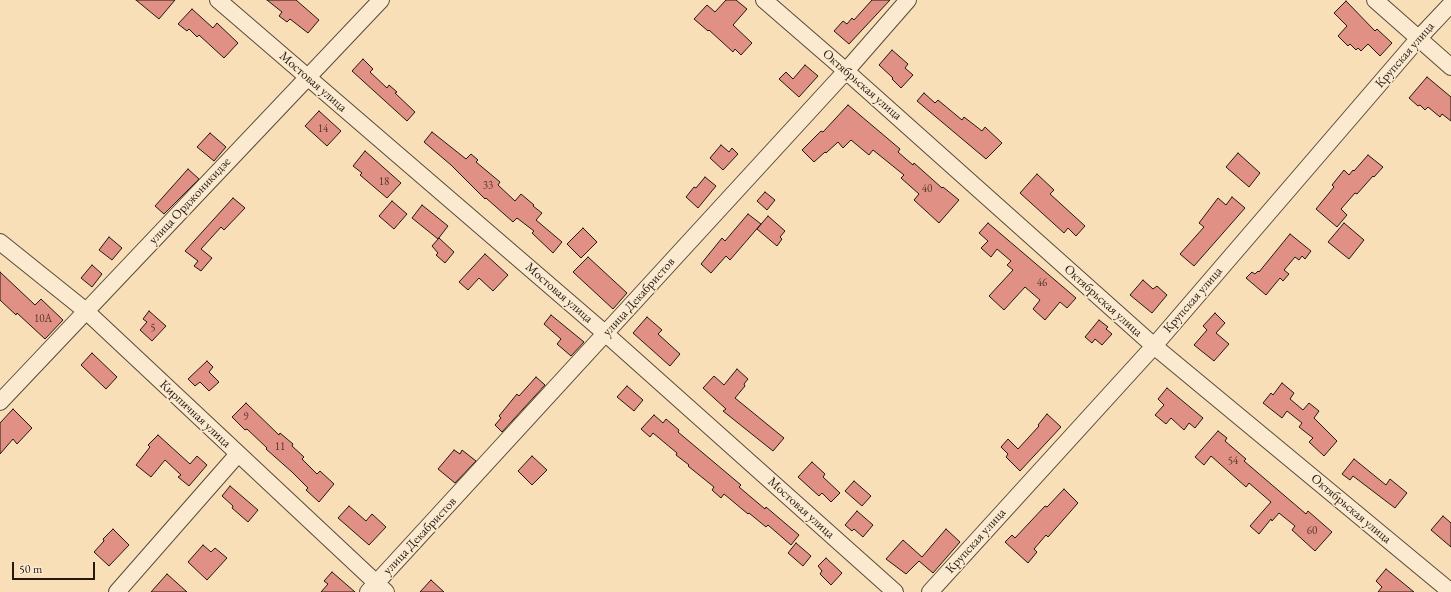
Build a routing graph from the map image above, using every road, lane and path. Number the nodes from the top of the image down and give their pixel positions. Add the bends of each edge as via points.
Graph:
1 (218, 0) edge
2 (380, 0) edge
3 (764, 0) edge
4 (908, 0) edge
5 (1375, 0) edge
6 (1451, 4) edge
7 (1418, 39) junction
8 (1451, 67) edge
9 (846, 70) junction
10 (307, 77) junction
11 (0, 242) edge
12 (86, 311) junction
13 (606, 334) junction
14 (1154, 346) junction
15 (0, 402) edge
16 (238, 454) junction
17 (377, 589) edge
18 (117, 592) edge
19 (895, 592) edge
20 (930, 592) edge
21 (1451, 592) edge

1 - 10 street, Мостовая улица
2 - 10 street, улица Орджоникидзе
3 - 9 street, Октябрьская улица
4 - 9 street, улица Декабристов
5 - 7 street
6 - 7 street, Крупская улица
7 - 8 street
7 - 14 street, Крупская улица
9 - 13 street, улица Декабристов
9 - 14 street, Октябрьская улица
10 - 12 street, улица Орджоникидзе
10 - 13 street, Мостовая улица
11 - 12 street, Кирпичная улица
12 - 15 street, улица Орджоникидзе
12 - 16 street, Кирпичная улица
13 - 17 street, улица Декабристов
13 - 19 street, Мостовая улица
14 - 20 street, Крупская улица
14 - 21 street, Октябрьская улица
16 - 17 street, Кирпичная улица
16 - 18 street

